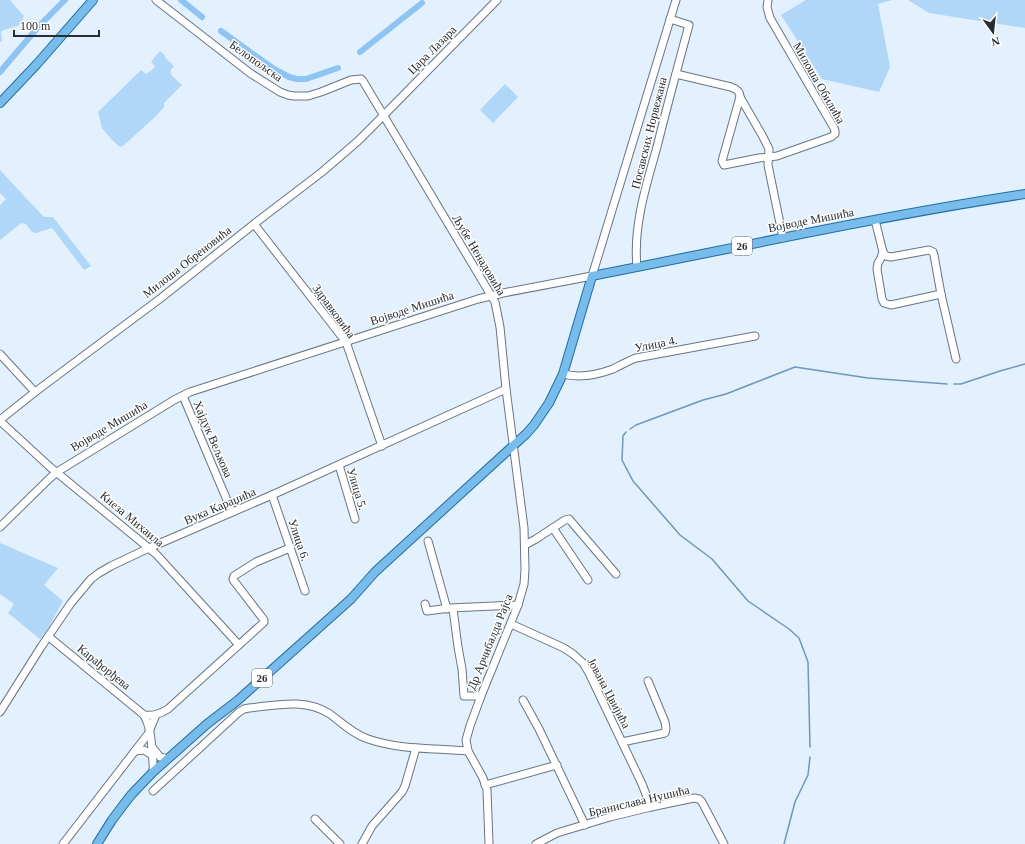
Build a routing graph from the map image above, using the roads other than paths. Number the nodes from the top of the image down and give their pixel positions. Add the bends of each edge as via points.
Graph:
1 (93, 0) edge
2 (156, 0) edge
3 (496, 0) edge
4 (676, 0) edge
5 (768, 0) edge
6 (670, 20) junction
7 (676, 74) junction
8 (740, 97) junction
9 (0, 103) edge
10 (383, 116) junction
11 (769, 157) junction
12 (1025, 194) edge
13 (875, 220) junction
14 (254, 224) junction
15 (783, 238) junction
16 (883, 252) junction
17 (636, 267) junction
18 (592, 276) junction
19 (941, 294) junction
20 (491, 296) junction
21 (755, 336) dead end
22 (346, 342) junction
23 (0, 354) edge
24 (956, 359) dead end
25 (563, 374) junction
26 (506, 389) junction
27 (35, 392) junction
28 (183, 396) junction
29 (0, 421) edge
30 (514, 444) junction
31 (382, 446) junction
32 (338, 465) junction
33 (57, 472) junction
34 (272, 495) junction
35 (232, 512) junction
36 (355, 519) dead end
37 (0, 526) edge
38 (553, 528) junction
39 (428, 541) dead end
40 (525, 545) junction
41 (149, 548) junction
42 (290, 548) junction
43 (616, 574) dead end
44 (588, 580) dead end
45 (305, 591) dead end
46 (425, 604) dead end
47 (518, 605) junction
48 (450, 609) junction
49 (511, 624) junction
50 (49, 637) junction
51 (239, 645) junction
52 (648, 682) dead end
53 (481, 696) junction
54 (523, 700) dead end
55 (0, 712) edge
56 (144, 715) junction
57 (156, 715) junction
58 (150, 730) junction
59 (622, 742) junction
60 (416, 748) junction
61 (468, 750) junction
62 (135, 751) junction
63 (152, 751) junction
64 (168, 759) junction
65 (557, 765) junction
66 (153, 772) junction
67 (485, 785) junction
68 (153, 791) dead end
69 (651, 807) junction
70 (315, 819) dead end
71 (585, 825) junction
72 (63, 844) edge
73 (97, 844) edge
74 (340, 844) edge
75 (362, 844) edge
76 (489, 844) edge
77 (536, 844) edge
78 (724, 844) edge

1 - 9 main road
2 - 10 street, Белопољска via 250,74 280,92 308,96 351,80 361,80
3 - 10 street, Цара Лазара
4 - 6 street
5 - 11 street, Милоша Обилића via 770,18 835,131 831,137
6 - 7 street, Посавских Норвежана via 689,25
6 - 18 street
7 - 8 street via 737,89
7 - 17 street, Посавских Норвежана via 640,216
8 - 11 street via 767,144
8 - 11 street via 722,163 726,165
10 - 14 street, Милоша Обреновића via 322,172
10 - 20 street, Љубе Ненадовића
11 - 15 street via 768,165
12 - 13 main road, Војводе Мишића / 26
13 - 15 main road, Војводе Мишића / 26
13 - 16 street
14 - 22 street, Здравковића
14 - 27 street, Милоша Обреновића via 161,298
15 - 17 main road, Војводе Мишића / 26
16 - 19 street via 891,257 929,250 932,252
16 - 19 street via 877,269 884,303 891,305
17 - 18 main road, Војводе Мишића / 26
18 - 20 street, Војводе Мишића
18 - 25 main road, 26
19 - 24 street
20 - 22 street, Војводе Мишића
20 - 26 street, Љубе Ненадовића via 496,306 500,328
21 - 25 street, Улица 4. via 636,358 598,374
22 - 28 street, Војводе Мишића
22 - 31 street, Здравковића
23 - 27 street
25 - 30 main road, 26 via 542,414
26 - 30 street, Љубе Ненадовића
26 - 31 street, Вука Караџића
27 - 29 street, Милоша Обреновића
28 - 33 street, Војводе Мишића
28 - 35 street, Хајдук Вељкова
29 - 33 street, Кнеза Михаила
30 - 40 street, Др Арчибалда Рајса
30 - 64 main road, 26 via 375,572 355,595 238,701 207,724
31 - 32 street, Вука Караџића
32 - 34 street, Вука Караџића
32 - 36 street, Улица 5.
33 - 37 street, Војводе Мишића
33 - 41 street, Кнеза Михаила
34 - 35 street, Вука Караџића
34 - 42 street, Улица 6.
35 - 41 street, Вука Караџића
38 - 40 street
38 - 43 street via 569,519
38 - 44 street
39 - 48 street
40 - 47 street, Др Арчибалда Рајса via 525,576
41 - 50 street, Вука Караџића via 104,569 91,579 71,603
41 - 51 street, Кнеза Михаила
42 - 45 street, Улица 6.
42 - 51 street via 256,562 234,576 233,579 264,620
46 - 48 street via 427,612
47 - 48 street
47 - 49 street, Др Арчибалда Рајса
48 - 53 street via 462,670 464,696
49 - 53 street, Др Арчибалда Рајса
49 - 59 street, Јована Цвијића via 564,648 583,663
50 - 55 street, Вука Караџића
50 - 56 street, Карађорђева
51 - 57 street via 168,709
52 - 59 street via 665,722 665,733
53 - 61 street, Др Арчибалда Рајса via 467,735
54 - 65 street
56 - 57 street
56 - 58 street, Карађорђева
57 - 58 street, Карађорђева
58 - 62 street
58 - 63 street, Карађорђева
59 - 69 street, Јована Цвијића
60 - 61 street
60 - 68 street via 362,737 330,714 313,706 292,703 250,708 239,712
60 - 75 street via 402,792 372,826
61 - 67 street
62 - 63 street
62 - 72 street
63 - 64 street via 160,758
63 - 66 street, Карађорђева
64 - 66 main road, 26
65 - 67 street
65 - 71 street
66 - 73 main road, 26 via 131,795
67 - 76 street
69 - 71 street, Бранислава Нушића
69 - 78 street, Бранислава Нушића via 699,799
70 - 74 street
71 - 77 street, Бранислава Нушића via 557,833

